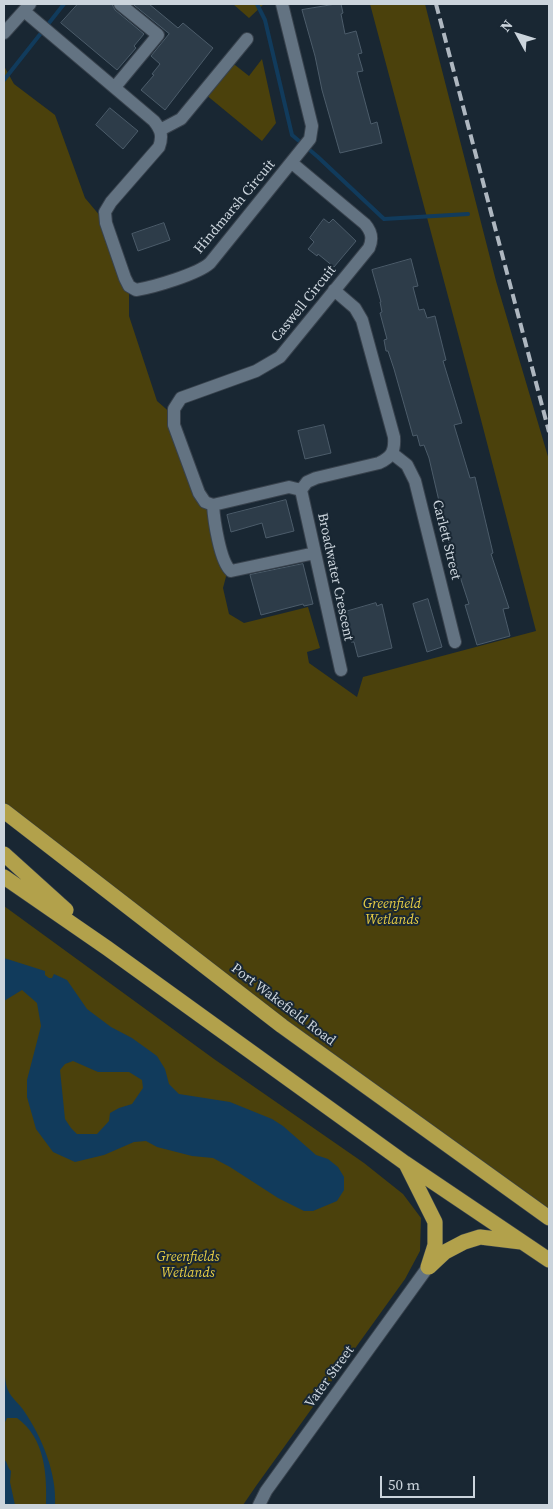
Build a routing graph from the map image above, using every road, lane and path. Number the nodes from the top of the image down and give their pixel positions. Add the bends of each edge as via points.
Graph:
1 (120, 4) edge
2 (282, 4) edge
3 (27, 7) edge
4 (4, 33) edge
5 (247, 39) dead end
6 (115, 86) junction
7 (160, 130) junction
8 (296, 158) junction
9 (334, 290) junction
10 (392, 454) junction
11 (301, 490) junction
12 (213, 505) junction
13 (315, 553) junction
14 (455, 642) dead end
15 (341, 670) dead end
16 (4, 811) edge
17 (4, 854) edge
18 (4, 878) edge
19 (108, 948) junction
20 (406, 1163) junction
21 (549, 1217) edge
22 (523, 1243) junction
23 (549, 1260) edge
24 (428, 1267) junction
25 (259, 1505) edge

1 - 6 street via 158,36
2 - 8 street, Hindmarsh Circuit via 312,126 310,140
3 - 4 street
3 - 6 street via 37,22
5 - 7 street via 181,118
6 - 7 street
7 - 8 street, Hindmarsh Circuit via 159,147 110,202 105,212 106,224 125,278 136,290 202,270
8 - 9 street, Caswell Circuit via 370,230 372,236 368,248
9 - 10 street via 355,308 362,320 394,438
9 - 12 street, Caswell Circuit via 286,350 272,362 256,371 185,395 175,405 174,425 199,494 205,502
10 - 11 street via 380,463 316,478
10 - 14 street, Carlett Street via 407,466 415,480
11 - 12 street via 289,487
11 - 13 street, Broadwater Crescent
12 - 13 street via 223,555 231,572
13 - 15 street, Broadwater Crescent
16 - 21 highway, Port Wakefield Road via 282,1026
17 - 19 highway
18 - 19 highway
19 - 20 highway
20 - 22 highway
20 - 24 highway via 435,1222 435,1245
22 - 23 highway
22 - 24 highway via 480,1237 445,1252
24 - 25 street, Vater Street

